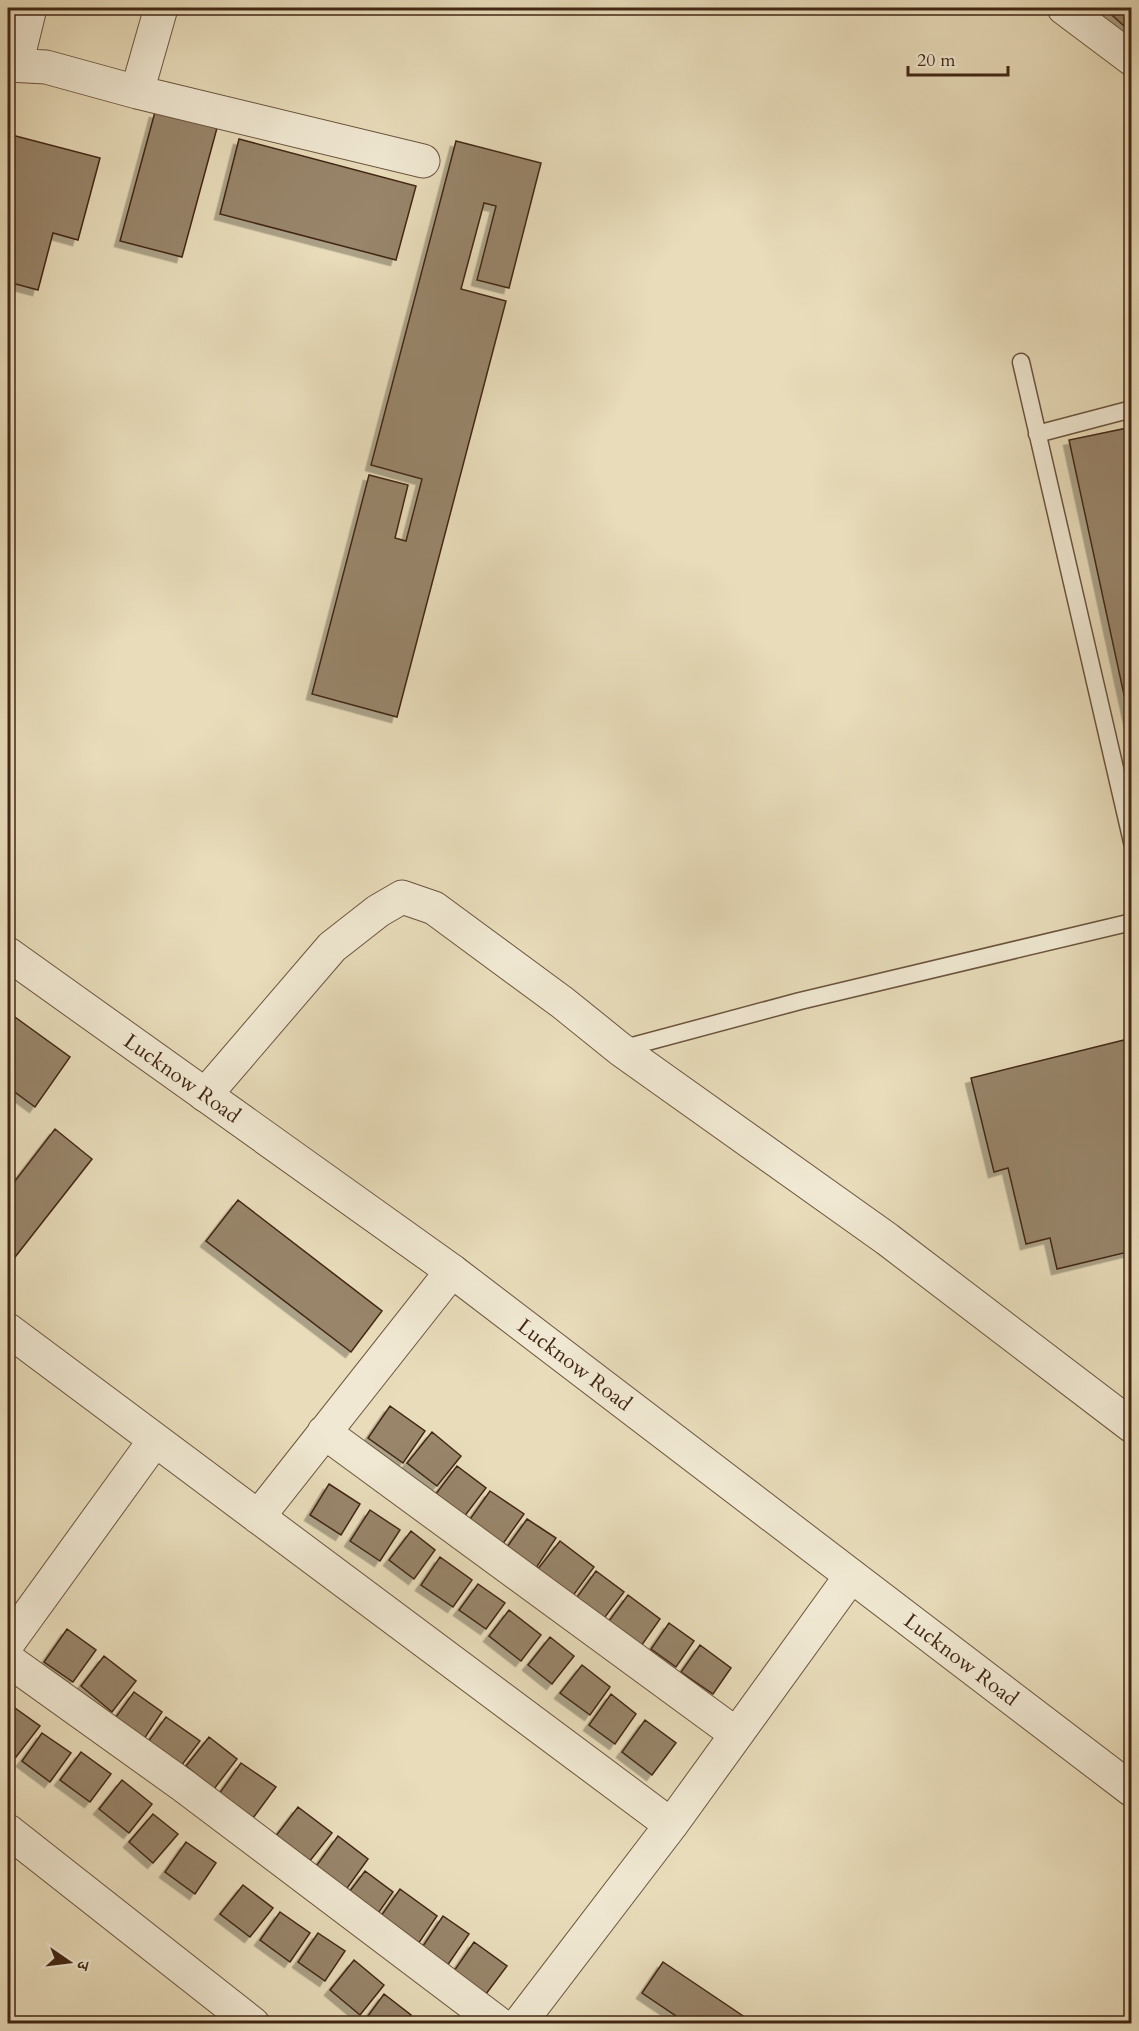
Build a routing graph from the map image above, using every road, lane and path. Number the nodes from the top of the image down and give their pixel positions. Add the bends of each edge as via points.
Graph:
1 (30, 8) edge
2 (161, 8) edge
3 (1064, 8) edge
4 (1131, 59) edge
5 (12, 65) edge
6 (137, 92) junction
7 (423, 161) dead end
8 (1021, 362) dead end
9 (1131, 409) edge
10 (1037, 434) junction
11 (1131, 842) edge
12 (1131, 922) edge
13 (8, 954) edge
14 (620, 1049) junction
15 (204, 1095) junction
16 (452, 1271) junction
17 (8, 1330) edge
18 (1131, 1426) edge
19 (324, 1432) junction
20 (155, 1440) junction
21 (258, 1516) junction
22 (851, 1576) junction
23 (8, 1643) edge
24 (8, 1660) edge
25 (736, 1734) junction
26 (1131, 1790) edge
27 (671, 1825) junction
28 (8, 1831) edge
29 (253, 2024) edge
30 (499, 2024) edge
31 (519, 2024) edge

1 - 5 street
2 - 6 street
3 - 4 street
5 - 6 street via 46,67
6 - 7 street
8 - 10 lane
9 - 10 lane
10 - 11 lane
12 - 14 lane via 800,1001
13 - 15 street, Lucknow Road
14 - 15 street via 435,908 402,897 332,947
14 - 18 street via 887,1239
15 - 16 street, Lucknow Road
16 - 19 street
16 - 22 street, Lucknow Road
17 - 20 street
19 - 21 street
19 - 25 street
20 - 21 street
20 - 23 street
21 - 27 street
22 - 25 street
22 - 26 street, Lucknow Road
24 - 30 street via 184,1786
25 - 27 street
27 - 31 street
28 - 29 street

